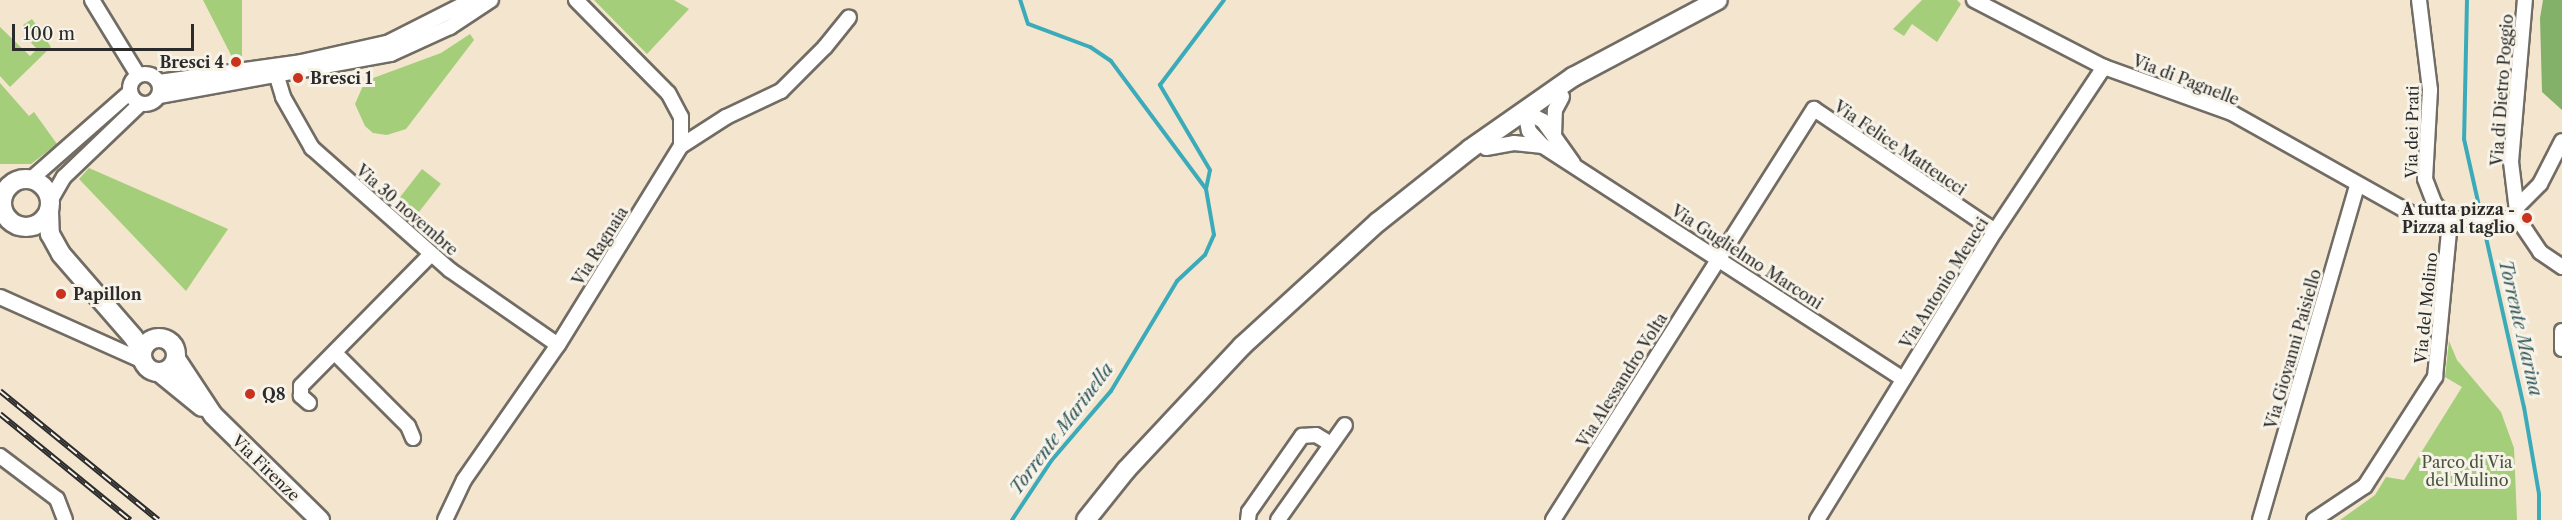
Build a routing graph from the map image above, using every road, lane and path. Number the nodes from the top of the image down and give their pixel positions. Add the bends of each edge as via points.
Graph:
1 (92, 0) edge
2 (471, 0) edge
3 (491, 0) edge
4 (576, 0) edge
5 (1718, 0) edge
6 (1974, 0) edge
7 (2419, 0) edge
8 (2525, 0) edge
9 (849, 17) dead end
10 (1617, 56) junction
11 (2104, 67) junction
12 (275, 71) junction
13 (138, 75) junction
14 (159, 89) junction
15 (130, 92) junction
16 (1562, 97) junction
17 (140, 104) junction
18 (1528, 116) junction
19 (1554, 136) junction
20 (2562, 141) edge
21 (1543, 146) junction
22 (1486, 148) junction
23 (677, 152) junction
24 (1573, 163) junction
25 (0, 174) edge
26 (1440, 175) junction
27 (24, 180) junction
28 (2357, 187) junction
29 (1, 201) edge
30 (49, 206) junction
31 (2515, 214) junction
32 (2455, 221) junction
33 (16, 226) junction
34 (1995, 231) junction
35 (61, 254) junction
36 (431, 254) junction
37 (1718, 258) junction
38 (2562, 267) edge
39 (0, 297) edge
40 (110, 311) junction
41 (2562, 331) edge
42 (157, 337) junction
43 (558, 345) junction
44 (2562, 349) edge
45 (335, 353) junction
46 (142, 357) junction
47 (176, 359) junction
48 (159, 372) junction
49 (1904, 380) junction
50 (309, 403) dead end
51 (213, 415) junction
52 (1345, 424) dead end
53 (413, 438) dead end
54 (1331, 444) junction
55 (1, 459) edge
56 (65, 520) edge
57 (320, 520) edge
58 (445, 520) edge
59 (1086, 520) edge
60 (1248, 520) edge
61 (1278, 520) edge
62 (1553, 520) edge
63 (1817, 520) edge
64 (2260, 520) edge
65 (2314, 520) edge

1 - 13 street
2 - 12 street via 387,43
3 - 12 street via 450,27 391,54
4 - 23 street via 668,93 681,117
5 - 10 main road
6 - 11 street, Via di Pagnelle
7 - 32 street, Via dei Prati via 2430,90 2426,178 2434,203
8 - 31 street, Via di Dietro Poggio via 2511,162
9 - 23 street via 781,91 726,117
10 - 16 main road
10 - 18 main road via 1573,77
11 - 28 street, Via di Pagnelle via 2232,114
11 - 34 street, Via Antonio Meucci
12 - 14 street
12 - 36 street, Via 30 novembre via 312,147
13 - 14 street via 148,73
13 - 15 street via 130,84
14 - 17 street via 149,104
15 - 17 street
15 - 27 street
16 - 18 main road
16 - 19 street via 1555,110
17 - 30 street via 64,177
18 - 19 street, Via Guglielmo Marconi
18 - 21 street, Via Guglielmo Marconi
18 - 22 main road
18 - 26 main road
19 - 24 street, Via Guglielmo Marconi
20 - 31 street via 2540,184
21 - 22 street, Via Guglielmo Marconi via 1514,143
21 - 24 street, Via Guglielmo Marconi
22 - 26 main road
23 - 43 street, Via Ragnaia
24 - 37 street, Via Guglielmo Marconi
25 - 27 main road
26 - 59 main road via 1328,265 1242,346 1126,470
27 - 29 main road via 6,189
27 - 30 main road via 44,187
28 - 32 street, Via di Pagnelle via 2421,219
28 - 64 street, Via Giovanni Paisiello
29 - 33 main road via 5,216
30 - 33 main road via 39,224
30 - 35 main road, Via Firenze via 50,234
31 - 32 street
31 - 38 street via 2540,252
32 - 65 street, Via del Molino via 2436,377 2365,486
33 - 35 main road, Via Firenze via 32,232
34 - 37 street, Via Felice Matteucci via 1814,109
34 - 49 street, Via Antonio Meucci
35 - 40 main road, Via Firenze
36 - 43 street, Via 30 novembre
36 - 45 street
37 - 49 street, Via Guglielmo Marconi
37 - 62 street, Via Alessandro Volta
39 - 46 street
40 - 42 main road, Via Firenze
40 - 46 main road, Via Firenze
41 - 44 street
42 - 46 main road via 147,342
42 - 47 main road, Via Firenze via 172,343
43 - 58 street, Via Ragnaia via 464,480
45 - 50 street via 301,386 301,396
45 - 53 street via 408,426
46 - 48 main road, Via Firenze via 149,369
47 - 48 main road via 168,370
47 - 51 main road, Via Firenze
48 - 51 main road, Via Firenze
49 - 63 street, Via Antonio Meucci
51 - 57 main road, Via Firenze
52 - 54 street
54 - 60 street via 1316,435 1302,436
54 - 61 street
55 - 56 street via 57,499

